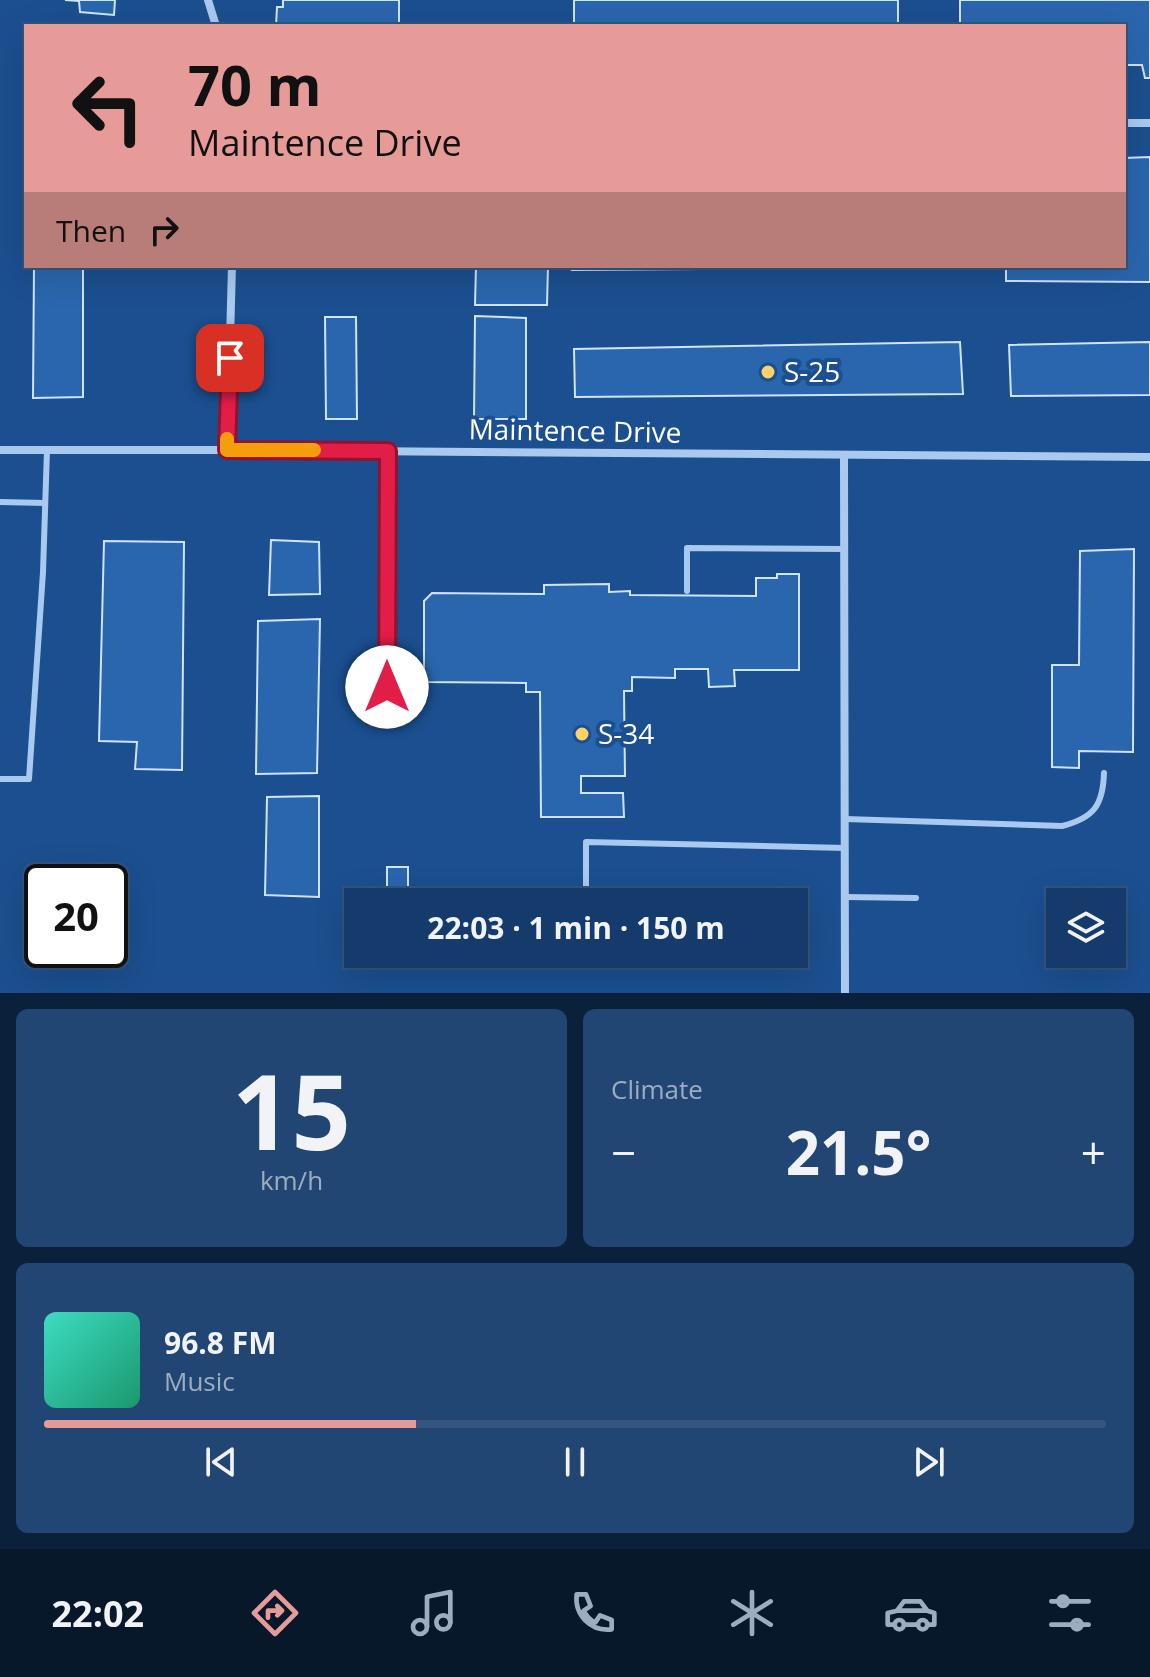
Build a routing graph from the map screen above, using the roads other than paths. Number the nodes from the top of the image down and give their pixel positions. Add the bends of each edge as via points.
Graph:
1 (208, 0) edge
2 (215, 24) edge
3 (1126, 123) edge
4 (1150, 123) edge
5 (232, 268) edge
6 (0, 450) edge
7 (47, 450) junction
8 (227, 450) junction
9 (388, 451) junction
10 (844, 456) junction
11 (1150, 457) edge
12 (0, 502) edge
13 (45, 503) junction
14 (845, 549) junction
15 (687, 591) dead end
16 (387, 687) dead end
17 (1104, 773) dead end
18 (0, 779) edge
19 (845, 819) junction
20 (845, 848) junction
21 (586, 888) edge
22 (845, 897) junction
23 (916, 898) dead end
24 (845, 993) edge

1 - 2 street
3 - 4 street
5 - 8 street
6 - 7 street, Maintence Drive
7 - 8 street, Maintence Drive
7 - 13 lane
8 - 9 street, Maintence Drive
9 - 10 street, Maintence Drive
9 - 16 lane
10 - 11 street, Maintence Drive
10 - 14 street
12 - 13 lane
13 - 18 lane via 29,779
14 - 15 lane via 687,548
14 - 19 street
17 - 19 lane via 1096,809 1079,822 1062,826
19 - 20 street
20 - 21 lane via 586,842
20 - 22 street
22 - 23 lane
22 - 24 street

